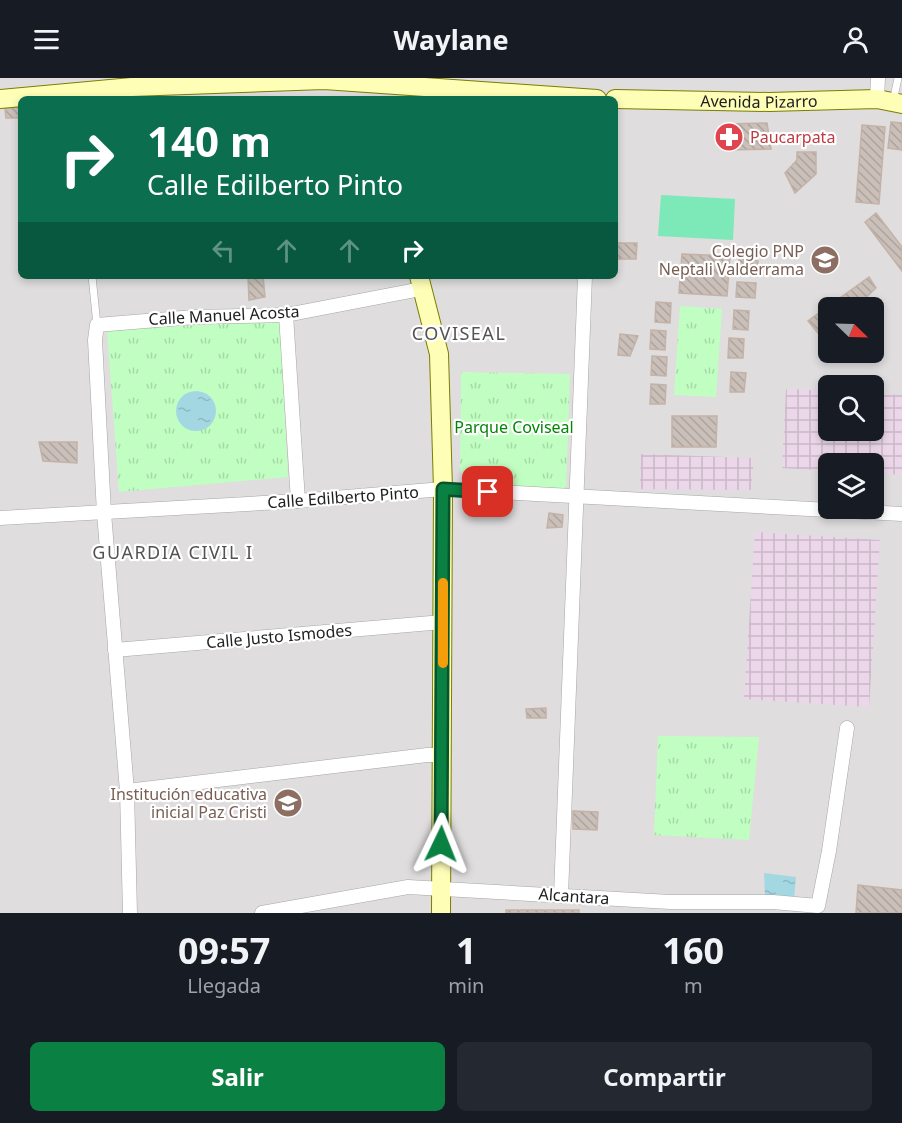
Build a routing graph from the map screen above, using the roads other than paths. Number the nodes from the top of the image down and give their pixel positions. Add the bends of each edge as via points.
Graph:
1 (878, 78) edge
2 (898, 78) edge
3 (331, 80) edge
4 (408, 92) edge
5 (33, 96) edge
6 (516, 96) edge
7 (18, 97) edge
8 (0, 99) edge
9 (618, 99) edge
10 (891, 102) edge
11 (92, 279) edge
12 (585, 279) edge
13 (420, 283) edge
14 (286, 315) junction
15 (97, 325) junction
16 (443, 489) junction
17 (577, 497) junction
18 (298, 501) junction
19 (104, 513) junction
20 (902, 514) edge
21 (0, 518) edge
22 (443, 622) junction
23 (115, 650) junction
24 (847, 728) dead end
25 (444, 755) junction
26 (127, 791) junction
27 (440, 889) junction
28 (561, 895) junction
29 (773, 908) edge
30 (130, 913) edge
31 (262, 913) edge
32 (441, 913) edge

1 - 10 street
2 - 10 lane
3 - 4 main road
3 - 5 main road via 132,87
4 - 6 main road
7 - 8 main road
9 - 10 main road, Avenida Pizarro
11 - 15 lane
12 - 17 street
13 - 14 street, Calle Manuel Acosta
13 - 16 main road via 439,354
14 - 15 street, Calle Manuel Acosta
14 - 18 street
15 - 19 street
16 - 17 street, Calle Edilberto Pinto
16 - 18 street, Calle Edilberto Pinto
16 - 22 main road
17 - 20 street, Calle Edilberto Pinto
17 - 28 street
18 - 19 street, Calle Edilberto Pinto
19 - 21 street, Calle Edilberto Pinto
19 - 23 street
22 - 23 street, Calle Justo Ismodes
22 - 25 main road
23 - 26 street
24 - 29 street, Alcantara via 818,906
25 - 26 street
25 - 27 main road
26 - 30 street
27 - 28 street, Alcantara
27 - 31 street, Alcantara via 408,887
27 - 32 main road
28 - 29 street, Alcantara

